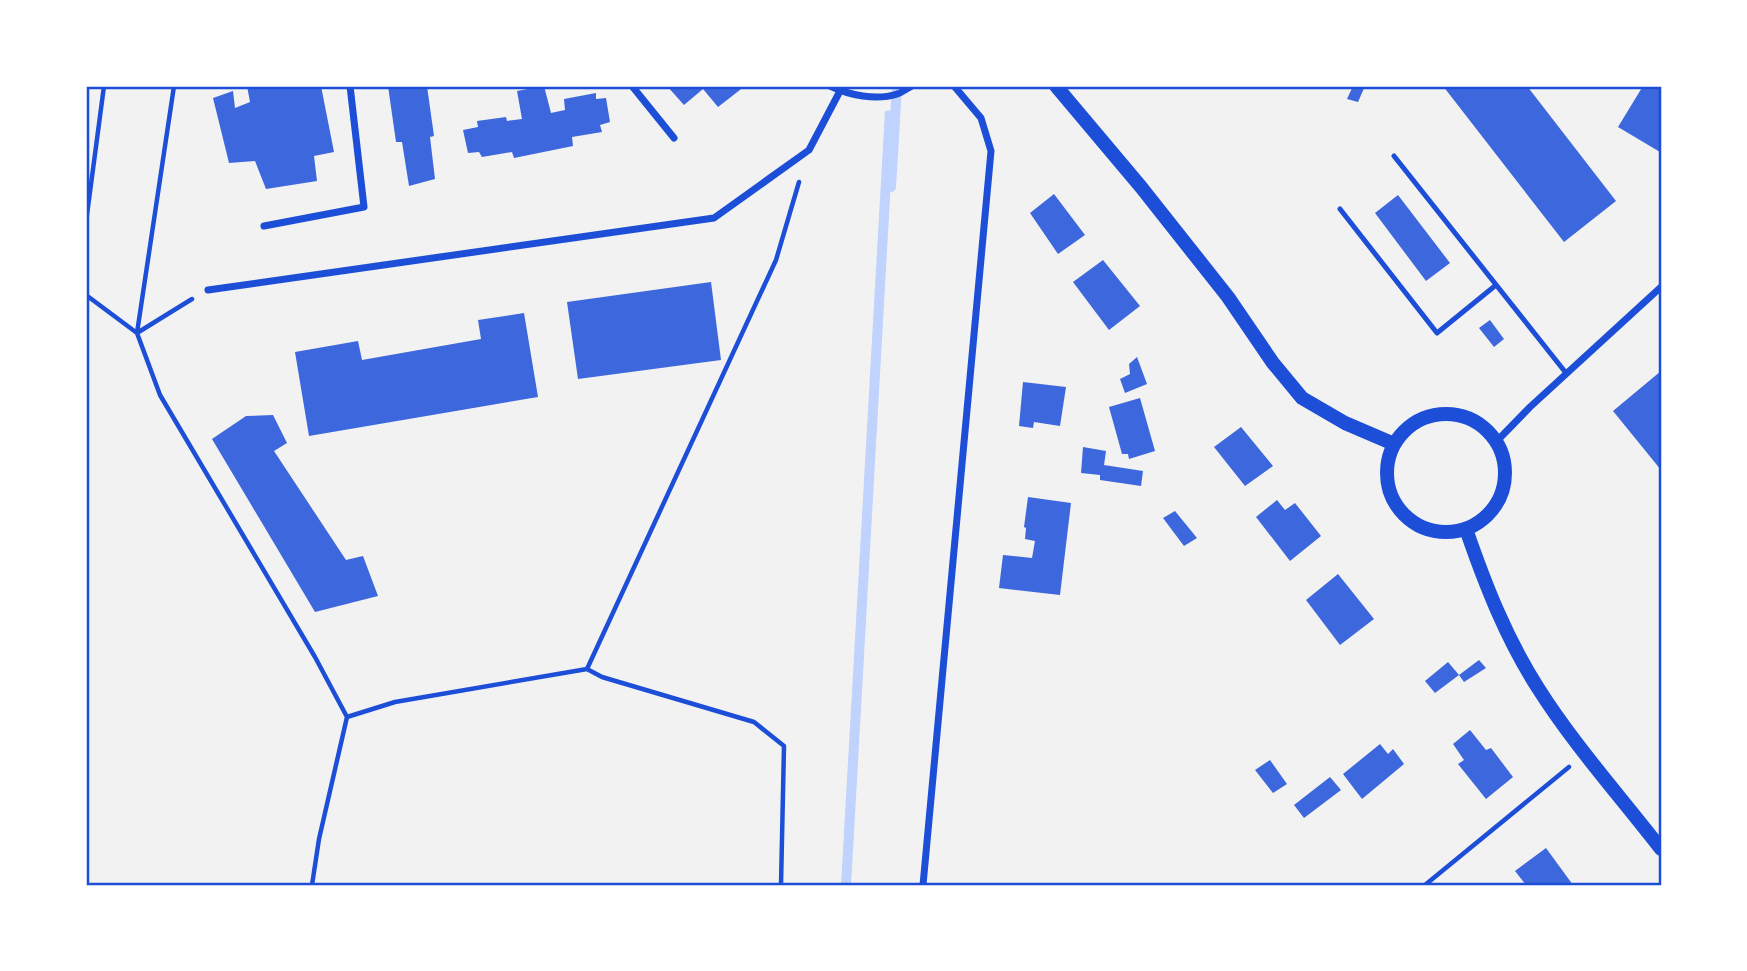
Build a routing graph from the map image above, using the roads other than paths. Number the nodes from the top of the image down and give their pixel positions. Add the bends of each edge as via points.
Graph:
1 (350, 86) edge
2 (632, 86) edge
3 (830, 86) edge
4 (912, 86) edge
5 (954, 86) edge
6 (1056, 86) edge
7 (840, 90) junction
8 (674, 138) dead end
9 (1394, 156) dead end
10 (1340, 209) dead end
11 (264, 226) dead end
12 (1496, 285) junction
13 (1661, 286) edge
14 (208, 290) road end
15 (1566, 373) junction
16 (1496, 442) junction
17 (1394, 444) junction
18 (1466, 528) junction
19 (1661, 849) edge
20 (923, 885) edge

1 - 11 street via 364,207
2 - 8 street
3 - 7 street
4 - 7 street via 897,94 872,97
5 - 20 street via 981,118 991,151
6 - 17 main road via 1228,297 1302,398
7 - 14 street via 809,149 714,218
9 - 12 lane
10 - 12 lane via 1437,333
12 - 15 lane
13 - 15 street
15 - 16 street
16 - 17 main road via 1470,418 1436,414 1419,420
16 - 18 main road via 1503,458 1502,492 1481,520
17 - 18 main road via 1387,479 1401,511 1431,530
18 - 19 main road via 1482,578 1538,689

